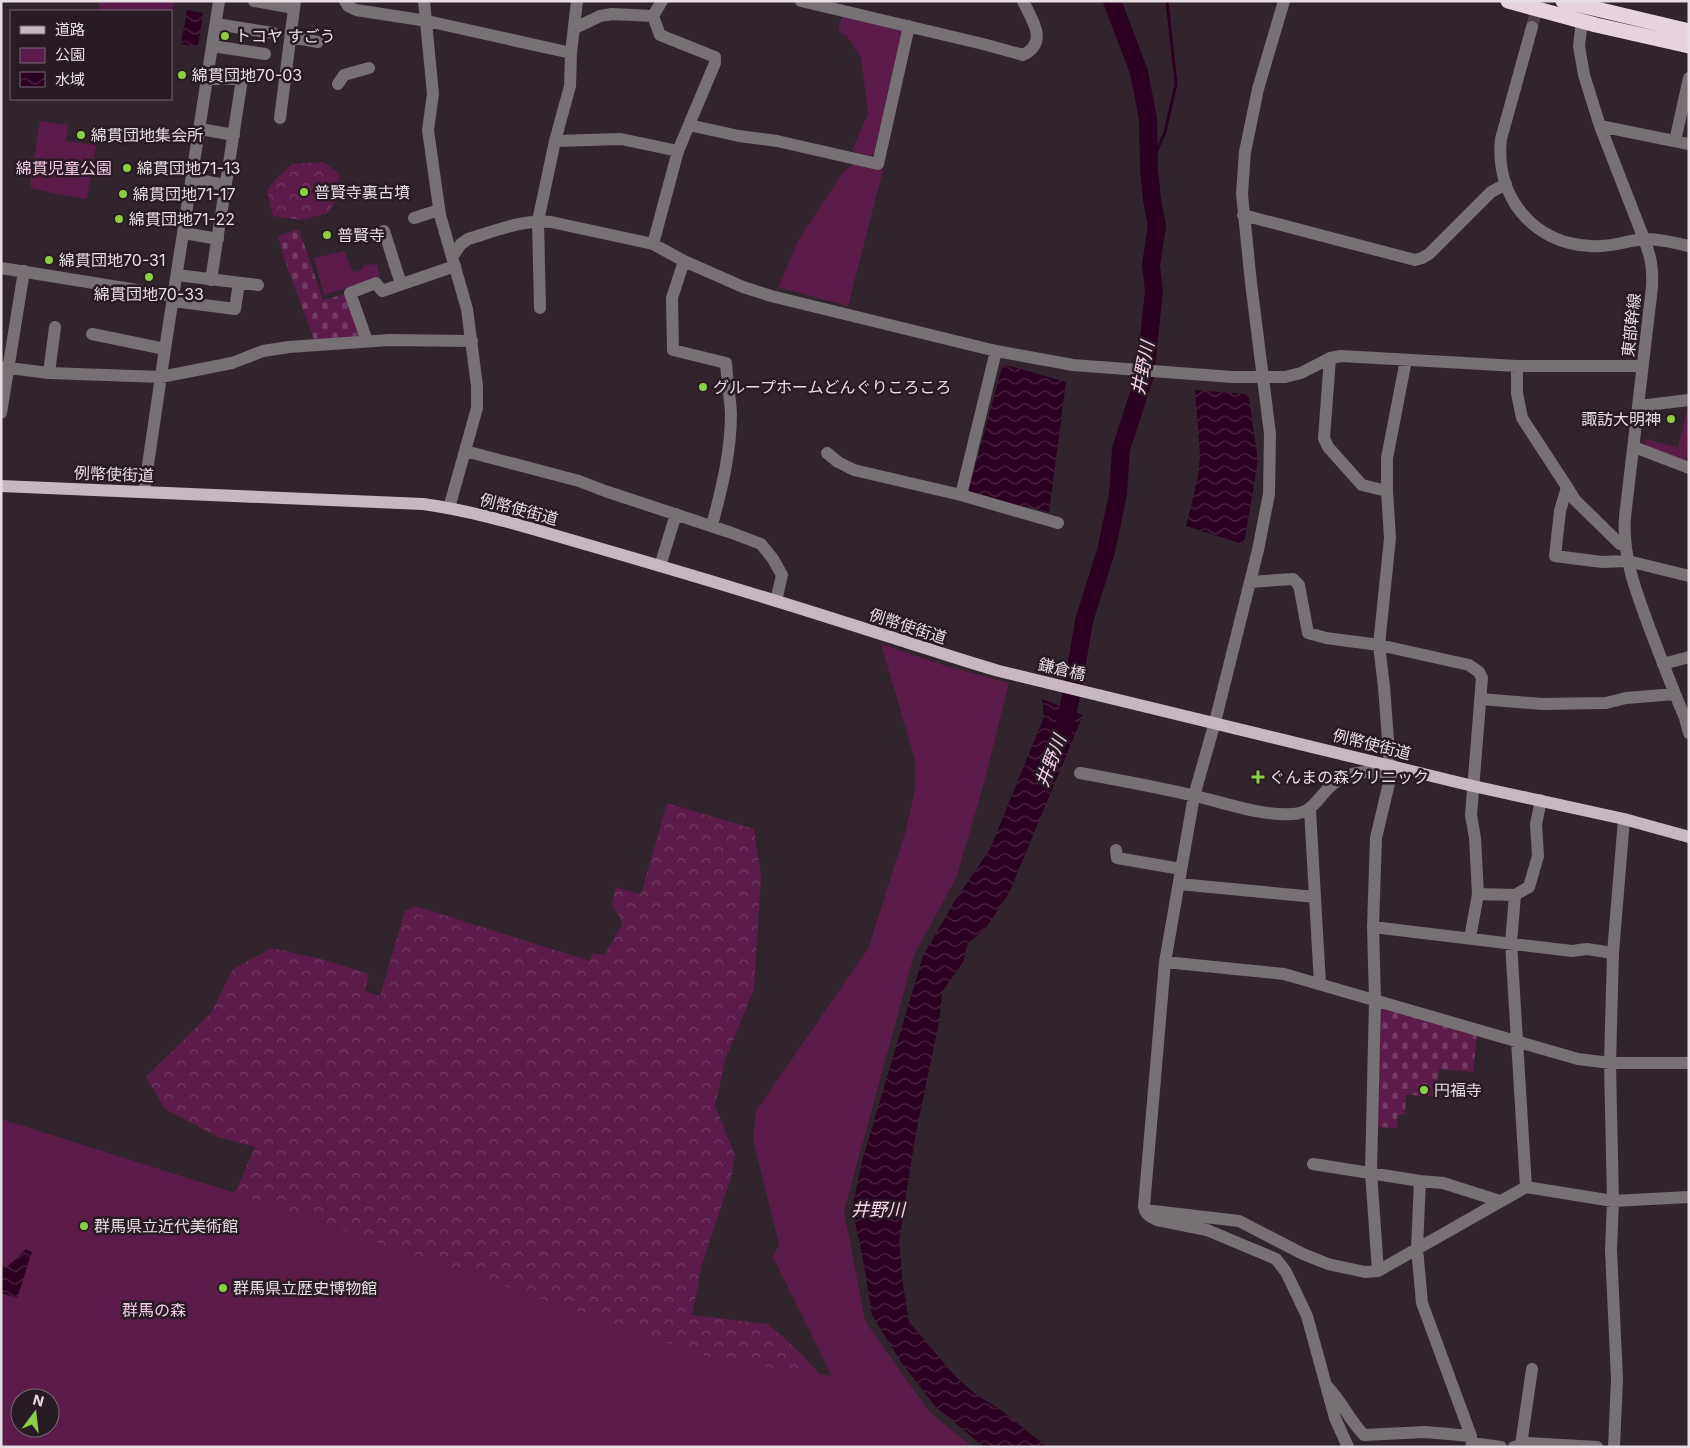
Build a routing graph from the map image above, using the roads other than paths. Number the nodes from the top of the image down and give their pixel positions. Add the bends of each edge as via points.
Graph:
1 (219, 1) edge
2 (254, 1) edge
3 (345, 1) edge
4 (424, 1) edge
5 (577, 1) edge
6 (662, 1) edge
7 (801, 1) edge
8 (1023, 1) edge
9 (1284, 1) edge
10 (1508, 1) edge
11 (1563, 1) edge
12 (295, 5) edge
13 (1583, 8) edge
14 (653, 16) junction
15 (427, 21) junction
16 (216, 24) junction
17 (909, 26) junction
18 (1532, 27) tunnel mouth
19 (575, 28) junction
20 (1689, 31) edge
21 (273, 33) dead end
22 (291, 37) junction
23 (318, 42) dead end
24 (212, 46) junction
25 (1689, 46) edge
26 (571, 53) junction
27 (265, 54) dead end
28 (369, 68) dead end
29 (1689, 78) edge
30 (208, 79) junction
31 (338, 84) dead end
32 (280, 118) dead end
33 (689, 125) junction
34 (1600, 126) junction
35 (200, 129) junction
36 (234, 135) junction
37 (555, 141) junction
38 (1675, 141) junction
39 (1689, 144) edge
40 (678, 151) junction
41 (192, 179) junction
42 (1506, 184) junction
43 (226, 185) junction
44 (440, 210) junction
45 (1243, 215) junction
46 (414, 218) dead end
47 (538, 221) junction
48 (384, 231) dead end
49 (184, 233) junction
50 (218, 238) junction
51 (1644, 239) junction
52 (652, 244) junction
53 (1689, 246) edge
54 (454, 261) junction
55 (684, 261) junction
56 (1, 268) edge
57 (24, 271) junction
58 (177, 276) junction
59 (211, 280) junction
60 (239, 283) junction
61 (401, 284) junction
62 (258, 285) dead end
63 (174, 298) junction
64 (540, 308) dead end
65 (55, 327) dead end
66 (92, 334) dead end
67 (367, 341) junction
68 (472, 341) junction
69 (164, 349) junction
70 (996, 351) junction
71 (1330, 358) junction
72 (1406, 360) junction
73 (1517, 366) junction
74 (1643, 366) junction
75 (5, 367) edge
76 (49, 373) junction
77 (1263, 376) junction
78 (161, 377) junction
79 (1689, 400) edge
80 (1639, 406) junction
81 (1, 413) edge
82 (1634, 447) junction
83 (465, 451) junction
84 (827, 453) dead end
85 (1689, 468) edge
86 (1, 486) edge
87 (1567, 488) junction
88 (144, 492) junction
89 (1387, 492) junction
90 (961, 495) junction
91 (449, 508) junction
92 (676, 514) junction
93 (1058, 523) dead end
94 (712, 525) junction
95 (1625, 543) junction
96 (1628, 561) junction
97 (660, 566) junction
98 (1689, 576) edge
99 (1250, 582) junction
100 (776, 601) junction
101 (1379, 645) junction
102 (1689, 657) edge
103 (1663, 664) junction
104 (1010, 673) joint
105 (1675, 694) junction
106 (1106, 696) joint
107 (1481, 699) junction
108 (1215, 722) junction
109 (1689, 733) edge
110 (1391, 768) junction
111 (1080, 773) dead end
112 (1473, 786) junction
113 (1194, 796) junction
114 (1541, 800) junction
115 (1310, 810) junction
116 (1624, 819) junction
117 (1689, 837) edge
118 (1116, 850) dead end
119 (1181, 869) junction
120 (1179, 884) junction
121 (1478, 894) junction
122 (1515, 895) junction
123 (1315, 897) junction
124 (1374, 927) junction
125 (1470, 938) junction
126 (1511, 943) junction
127 (1613, 953) junction
128 (1165, 962) junction
129 (1320, 984) junction
130 (1375, 1000) junction
131 (1518, 1043) junction
132 (1610, 1063) junction
133 (1689, 1063) edge
134 (1313, 1164) dead end
135 (1371, 1172) junction
136 (1420, 1181) junction
137 (1526, 1187) junction
138 (1689, 1197) edge
139 (1500, 1201) junction
140 (1614, 1201) junction
141 (1145, 1210) junction
142 (1417, 1248) junction
143 (1378, 1270) junction
144 (1532, 1368) dead end
145 (1325, 1384) junction
146 (1472, 1442) edge
147 (1517, 1446) edge
148 (1348, 1447) edge
149 (1501, 1447) edge
150 (1597, 1447) edge
151 (1614, 1447) edge

1 - 16 street
2 - 12 street
3 - 15 street via 356,10
4 - 15 street
5 - 19 street
6 - 14 street
7 - 17 street
8 - 17 street via 1036,27 1037,39 1036,45 1023,55
9 - 45 street via 1258,89 1245,152
10 - 13 highway
11 - 13 highway
12 - 22 street
13 - 20 highway
13 - 25 highway
13 - 34 street, 東部幹線 via 1579,46 1584,75
14 - 19 street via 612,14
14 - 33 street via 660,35 715,57
15 - 26 street
15 - 44 street via 433,94 428,130
16 - 21 street
16 - 24 street
17 - 33 street via 878,164
18 - 42 street via 1501,139 1500,162
19 - 26 street
22 - 23 street
22 - 32 street
24 - 27 street
24 - 30 street
26 - 37 street via 570,86
28 - 31 street via 344,75
29 - 38 street
30 - 35 street
30 - 36 street via 242,79
33 - 40 street
34 - 38 street
34 - 51 street, 東部幹線
35 - 36 street
35 - 41 street
36 - 43 street
37 - 40 street via 621,139
37 - 47 street
38 - 39 street
40 - 52 street
41 - 43 street
41 - 49 street
42 - 45 street via 1490,192 1429,254 1415,260
42 - 51 street via 1521,213 1545,234 1560,241 1593,247
43 - 50 street
44 - 46 street
44 - 54 street
45 - 77 street
47 - 52 street
47 - 54 street via 468,239 461,244
47 - 64 street
48 - 61 street
49 - 50 street
49 - 58 street
50 - 59 street
51 - 53 street
51 - 74 street, 東部幹線 via 1652,272
52 - 55 street
54 - 61 street
54 - 68 street
55 - 70 street via 771,296
55 - 94 street via 672,298 673,350 726,363 730,413 728,451
56 - 57 street
57 - 63 street
57 - 75 street
58 - 59 street
58 - 63 street
59 - 60 street
60 - 62 street
60 - 63 street via 235,309
61 - 67 street via 382,291 376,284 350,293
63 - 69 street
65 - 76 street
66 - 69 street
67 - 68 street
67 - 78 street via 280,348 232,363
68 - 83 street via 477,408
69 - 78 street
70 - 77 street via 1062,364 1232,377
70 - 90 street
71 - 72 street
71 - 77 street via 1301,373 1285,377
71 - 89 street via 1324,438 1328,447 1362,485
72 - 73 street
72 - 89 street via 1387,458
73 - 74 street
73 - 87 street via 1522,418
74 - 80 street, 東部幹線
75 - 76 street
75 - 81 street
76 - 78 street
77 - 99 street via 1270,434 1269,494
78 - 88 street
79 - 80 street
80 - 82 street, 東部幹線
82 - 85 street
82 - 95 street, 東部幹線
83 - 91 street
83 - 92 street via 579,481
84 - 90 street via 854,470
86 - 88 main road, 例幣使街道
87 - 95 street via 1620,544
87 - 96 street via 1560,511 1555,556 1602,562
88 - 91 main road, 例幣使街道 via 423,504
89 - 101 street via 1390,538
90 - 93 street
91 - 97 main road, 例幣使街道
92 - 94 street
92 - 97 street
94 - 100 street via 761,544 782,575
95 - 96 street, 東部幹線
96 - 98 street
96 - 103 street, 東部幹線
97 - 100 main road, 例幣使街道
99 - 101 street via 1293,579 1299,586 1308,633
99 - 108 street
100 - 104 main road, 例幣使街道
101 - 107 street via 1469,665 1482,678
101 - 110 street
102 - 103 street
103 - 105 street, 東部幹線
104 - 106 main road, 鎌倉橋
105 - 107 street via 1606,703 1542,704
105 - 109 street, 東部幹線
106 - 108 main road, 例幣使街道
107 - 112 street
108 - 110 main road, 例幣使街道
108 - 113 street
110 - 112 main road, 例幣使街道
110 - 115 street via 1352,773 1335,782
110 - 124 street via 1376,838
111 - 113 street
112 - 114 main road, 例幣使街道
112 - 121 street via 1471,815
113 - 115 street via 1268,813 1293,814
113 - 119 street
114 - 116 main road, 例幣使街道
114 - 122 street via 1536,824 1538,856 1529,888
115 - 123 street
116 - 117 main road, 例幣使街道
116 - 127 street
118 - 119 street via 1117,858
119 - 120 street
120 - 123 street
120 - 128 street
121 - 122 street
121 - 125 street
122 - 126 street
123 - 129 street
124 - 125 street
124 - 130 street
125 - 126 street
126 - 127 street
126 - 131 street
127 - 132 street
128 - 129 street via 1284,974
128 - 141 street
129 - 130 street
130 - 131 street
130 - 135 street
131 - 132 street via 1578,1059
131 - 137 street
132 - 133 street
132 - 140 street
134 - 135 street
135 - 136 street
135 - 143 street
136 - 139 street via 1442,1183
136 - 142 street
137 - 139 street
137 - 140 street
138 - 140 street
139 - 142 street
140 - 151 street via 1611,1250 1617,1379
141 - 143 street via 1238,1221 1328,1264 1365,1272
141 - 145 street via 1157,1220 1206,1230 1276,1259 1286,1272 1307,1316
142 - 143 street
142 - 146 street via 1422,1303
144 - 147 street
145 - 146 street via 1364,1435 1424,1432
145 - 148 street
146 - 149 street
147 - 150 street via 1528,1443

